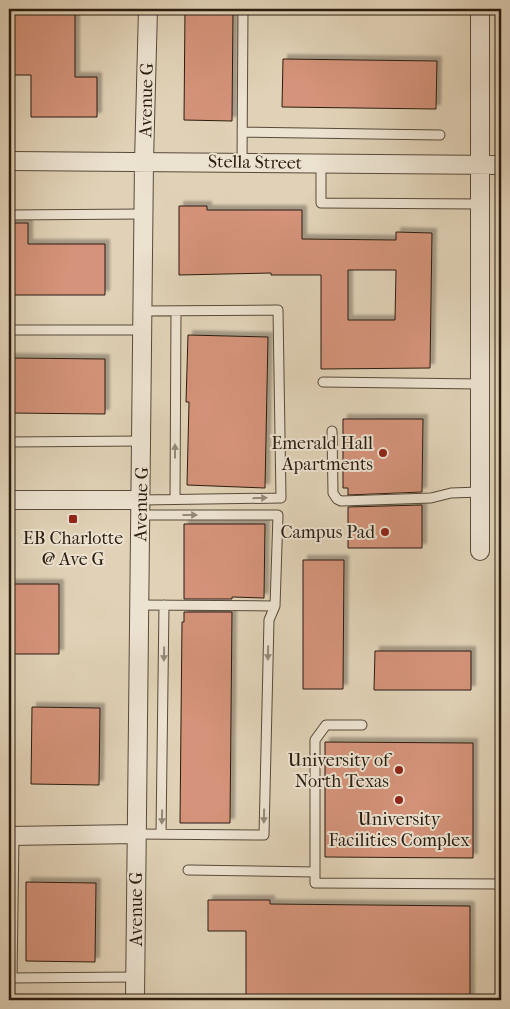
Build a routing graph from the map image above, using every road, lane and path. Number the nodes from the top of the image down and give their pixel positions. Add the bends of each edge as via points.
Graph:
1 (148, 9) edge
2 (243, 9) edge
3 (480, 9) edge
4 (242, 132) junction
5 (440, 135) dead end
6 (9, 161) edge
7 (144, 161) junction
8 (242, 162) junction
9 (320, 163) junction
10 (480, 165) junction
11 (501, 165) edge
12 (481, 204) junction
13 (144, 214) junction
14 (9, 215) edge
15 (143, 311) junction
16 (176, 311) junction
17 (9, 330) edge
18 (143, 330) junction
19 (324, 382) dead end
20 (480, 384) junction
21 (332, 431) dead end
22 (142, 441) junction
23 (9, 442) edge
24 (480, 492) junction
25 (175, 499) junction
26 (9, 500) edge
27 (141, 507) junction
28 (480, 551) dead end
29 (139, 606) junction
30 (164, 606) junction
31 (275, 606) junction
32 (362, 726) dead end
33 (136, 834) junction
34 (161, 834) junction
35 (11, 836) edge
36 (188, 870) dead end
37 (315, 872) junction
38 (500, 884) edge
39 (135, 976) junction
40 (11, 978) edge
41 (135, 1000) edge

1 - 7 street, Avenue G
2 - 4 lane
3 - 10 street
4 - 5 lane
4 - 8 lane
6 - 7 street, Stella Street
7 - 8 street, Stella Street
7 - 13 street, Avenue G
8 - 9 street, Stella Street
9 - 10 street, Stella Street
9 - 12 lane via 321,203
10 - 11 street, Stella Street
10 - 12 street
12 - 20 street
13 - 14 lane
13 - 15 street, Avenue G
15 - 16 lane
15 - 18 street, Avenue G
25 -> 16 lane
25 -> 16 lane via 280,498 278,310
17 - 18 lane
18 - 22 street, Avenue G
19 - 20 lane
20 - 24 street
21 - 24 lane via 333,493 341,501 431,498 451,493
22 - 23 lane
22 - 27 street, Avenue G
24 - 28 street
25 - 27 lane
26 - 27 street
27 - 29 street, Avenue G
27 -> 31 lane via 278,516
29 - 30 lane
29 - 33 street, Avenue G
30 - 31 lane
30 -> 34 lane
31 -> 34 lane via 269,620 264,836
32 - 37 lane via 326,726 315,740
33 - 34 lane
33 - 35 street
33 - 39 street, Avenue G
35 - 40 lane
36 - 37 lane
37 - 38 lane via 315,883
39 - 40 lane
39 - 41 street, Avenue G

